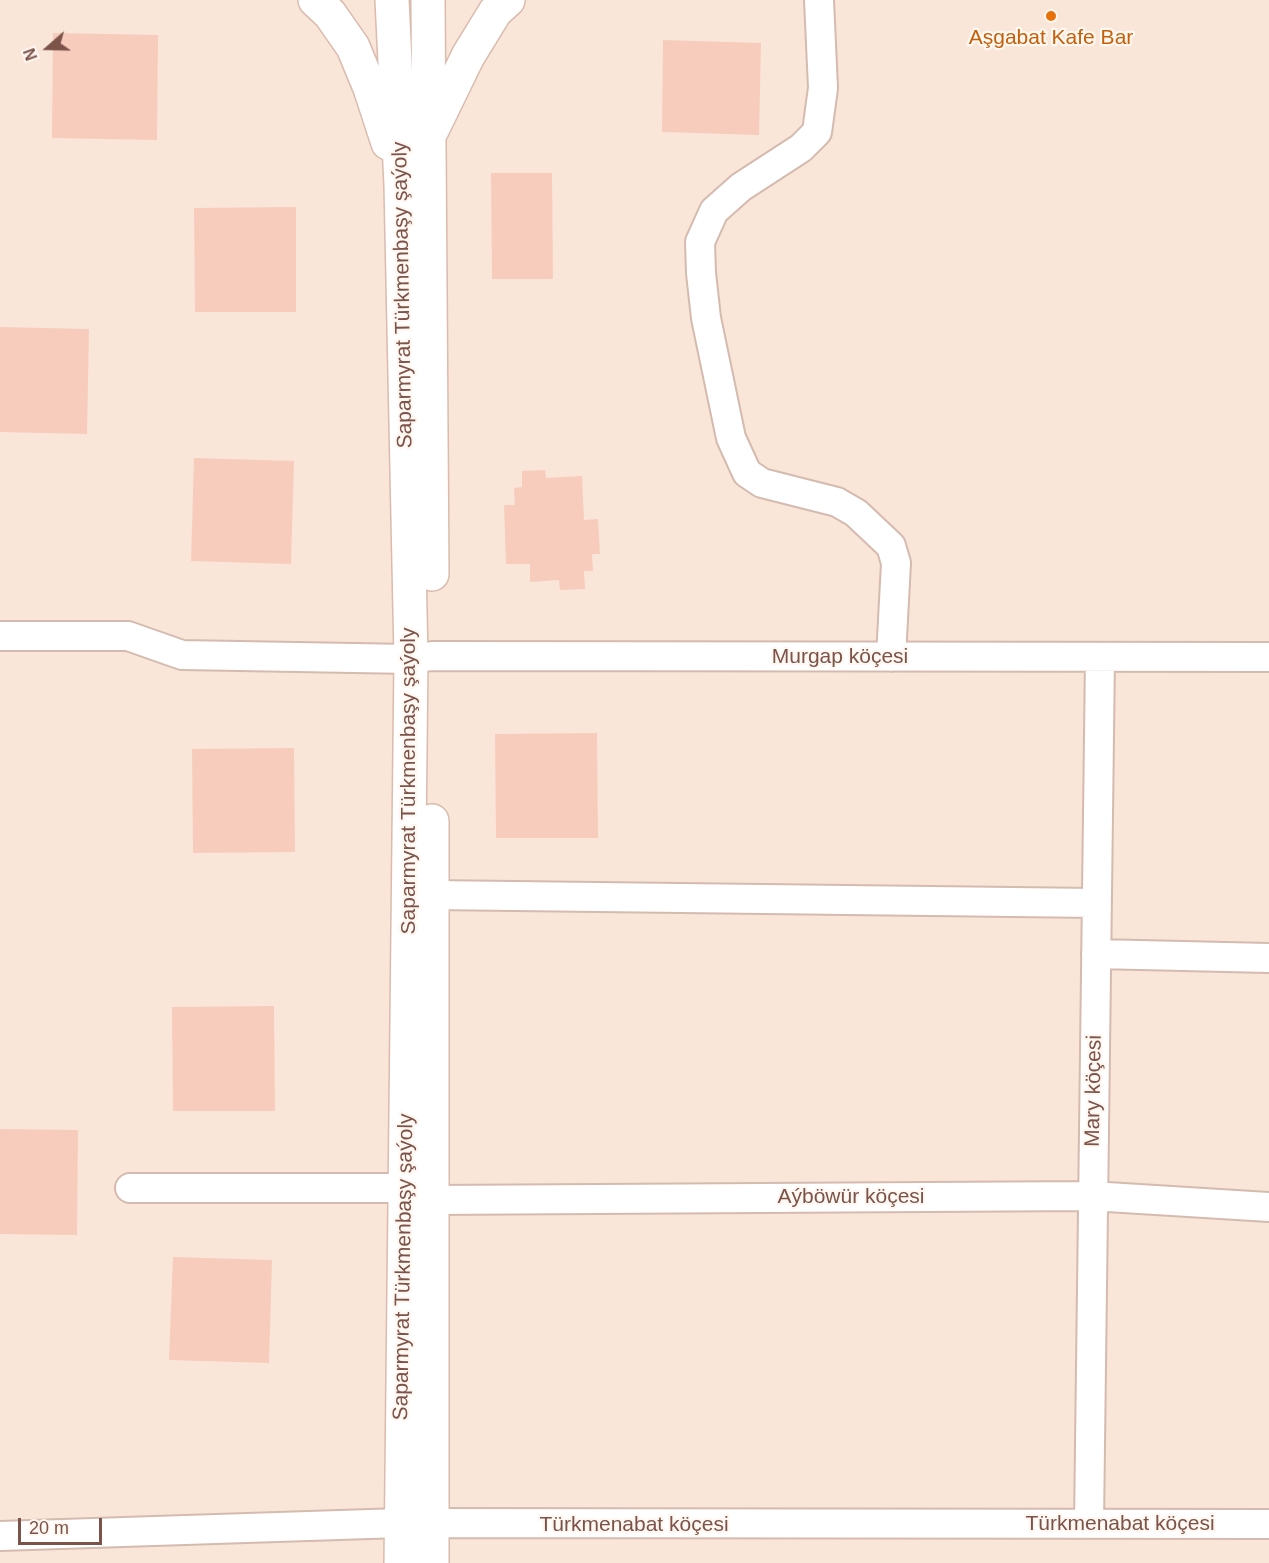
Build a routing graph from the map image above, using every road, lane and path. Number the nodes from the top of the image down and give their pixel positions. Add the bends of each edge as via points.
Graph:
1 (315, 0) edge
2 (392, 0) edge
3 (428, 0) edge
4 (508, 0) edge
5 (819, 0) edge
6 (429, 137) junction
7 (401, 185) junction
8 (0, 636) edge
9 (891, 657) junction
10 (1100, 657) junction
11 (1269, 657) edge
12 (422, 658) junction
13 (431, 895) junction
14 (1096, 903) junction
15 (1096, 954) junction
16 (1269, 958) edge
17 (130, 1188) dead end
18 (418, 1194) junction
19 (1091, 1196) junction
20 (1269, 1207) edge
21 (417, 1524) junction
22 (1089, 1524) junction
23 (1269, 1524) edge
24 (0, 1536) edge
25 (401, 1563) edge
26 (432, 1563) edge

1 - 7 main road via 353,47
2 - 7 main road, Saparmyrat Türkmenbaşy şaýoly
3 - 6 main road, Saparmyrat Türkmenbaşy şaýoly
4 - 6 main road via 495,12 468,56
5 - 9 street via 823,88 818,132 714,211 700,242 701,273 706,318 731,438 747,473 762,483 837,502 856,513 891,546 896,563
6 - 12 main road, Saparmyrat Türkmenbaşy şaýoly
7 - 12 main road, Saparmyrat Türkmenbaşy şaýoly
8 - 12 street, Murgap köçesi via 128,636 182,655
9 - 10 street, Murgap köçesi
9 - 12 street, Murgap köçesi
10 - 11 street, Murgap köçesi
10 - 14 street, Mary köçesi
12 - 13 main road, Saparmyrat Türkmenbaşy şaýoly
12 - 18 main road, Saparmyrat Türkmenbaşy şaýoly
13 - 14 street
13 - 18 main road, Saparmyrat Türkmenbaşy şaýoly
14 - 15 street, Mary köçesi
15 - 16 street
15 - 19 street, Mary köçesi
17 - 18 street, Aýböwür köçesi
18 - 19 street, Aýböwür köçesi
18 - 21 main road, Saparmyrat Türkmenbaşy şaýoly
19 - 20 street, Aýböwür köçesi
19 - 22 street, Mary köçesi
21 - 22 street, Türkmenabat köçesi
21 - 24 street, Türkmenabat köçesi
21 - 25 main road, Saparmyrat Türkmenbaşy şaýoly
21 - 26 main road, Saparmyrat Türkmenbaşy şaýoly
22 - 23 street, Türkmenabat köçesi

